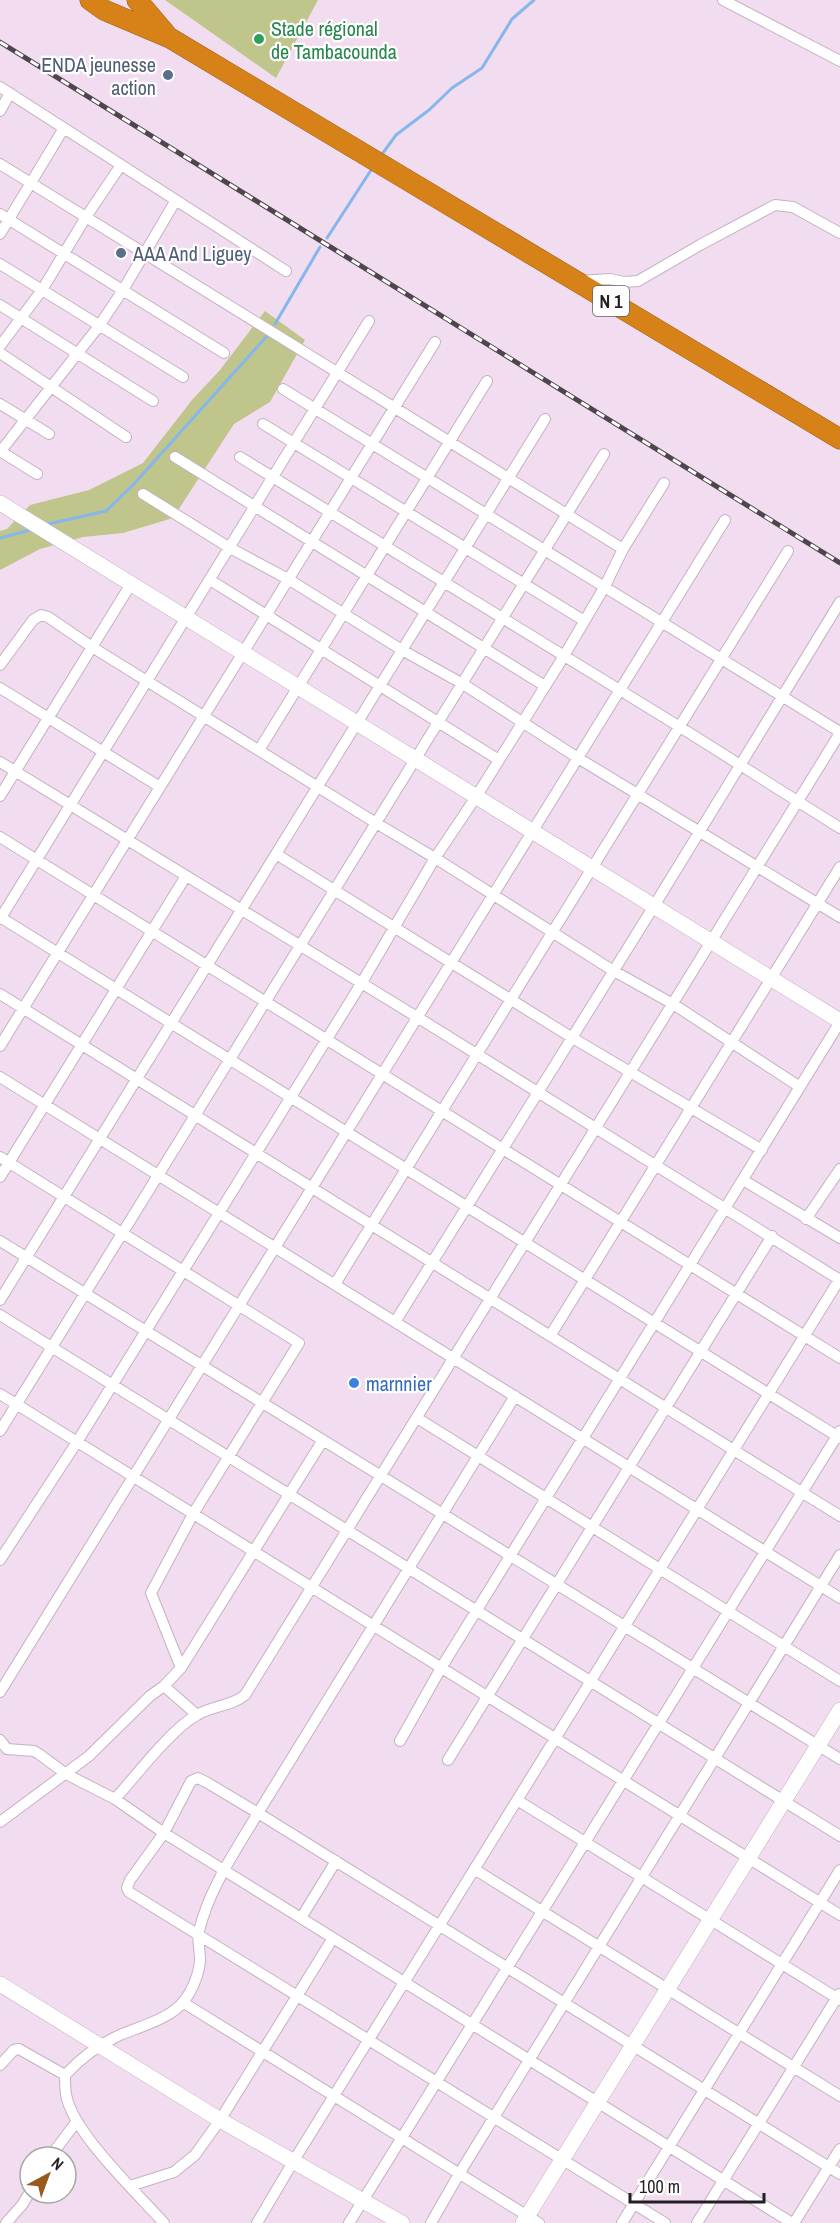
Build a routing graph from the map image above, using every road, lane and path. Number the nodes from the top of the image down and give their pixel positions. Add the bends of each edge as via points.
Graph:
1 (90, 0) edge
2 (136, 0) edge
3 (723, 0) edge
4 (170, 38) junction
5 (840, 61) edge
6 (0, 87) edge
7 (10, 93) junction
8 (0, 111) edge
9 (64, 128) junction
10 (0, 164) edge
11 (121, 165) junction
12 (31, 183) junction
13 (176, 200) junction
14 (4, 217) edge
15 (86, 217) junction
16 (840, 233) edge
17 (0, 234) edge
18 (144, 253) junction
19 (64, 254) junction
20 (0, 264) edge
21 (286, 271) dead end
22 (578, 281) junction
23 (42, 290) junction
24 (123, 290) junction
25 (0, 305) edge
26 (21, 318) junction
27 (369, 321) dead end
28 (99, 326) junction
29 (435, 342) dead end
30 (0, 346) edge
31 (0, 353) edge
32 (77, 353) junction
33 (224, 353) dead end
34 (338, 372) junction
35 (183, 377) dead end
36 (487, 381) dead end
37 (51, 386) junction
38 (284, 389) dead end
39 (153, 401) dead end
40 (0, 404) edge
41 (395, 407) junction
42 (316, 408) junction
43 (544, 418) dead end
44 (26, 420) junction
45 (263, 424) dead end
46 (49, 434) dead end
47 (126, 437) dead end
48 (840, 439) edge
49 (450, 441) junction
50 (294, 443) junction
51 (372, 444) junction
52 (0, 452) edge
53 (604, 454) dead end
54 (175, 457) dead end
55 (240, 457) dead end
56 (36, 474) dead end
57 (508, 477) junction
58 (273, 478) junction
59 (351, 478) junction
60 (428, 478) junction
61 (664, 483) dead end
62 (143, 494) dead end
63 (0, 503) edge
64 (255, 507) junction
65 (406, 512) junction
66 (330, 513) junction
67 (486, 514) junction
68 (567, 514) junction
69 (725, 520) dead end
70 (312, 542) junction
71 (385, 547) junction
72 (230, 548) junction
73 (464, 548) junction
74 (623, 549) junction
75 (544, 550) junction
76 (788, 551) dead end
77 (367, 576) junction
78 (288, 579) junction
79 (210, 580) junction
80 (443, 583) junction
81 (131, 584) junction
82 (523, 585) junction
83 (605, 586) junction
84 (840, 602) edge
85 (425, 613) junction
86 (344, 614) junction
87 (266, 615) junction
88 (186, 618) junction
89 (502, 619) junction
90 (583, 620) junction
91 (661, 622) junction
92 (92, 647) junction
93 (321, 649) junction
94 (484, 649) junction
95 (402, 650) junction
96 (243, 653) junction
97 (564, 656) junction
98 (721, 659) junction
99 (0, 665) edge
100 (147, 681) junction
101 (463, 684) junction
102 (380, 685) junction
103 (545, 686) junction
104 (298, 687) junction
105 (0, 688) edge
106 (619, 691) junction
107 (781, 697) junction
108 (204, 716) junction
109 (48, 718) junction
110 (438, 722) junction
111 (522, 722) junction
112 (357, 723) junction
113 (680, 727) junction
114 (840, 732) edge
115 (259, 750) junction
116 (103, 752) junction
117 (578, 758) junction
118 (415, 759) junction
119 (499, 760) junction
120 (0, 762) edge
121 (739, 765) junction
122 (15, 771) junction
123 (317, 786) junction
124 (160, 787) junction
125 (638, 794) junction
126 (0, 796) edge
127 (476, 797) junction
128 (798, 801) junction
129 (70, 805) junction
130 (376, 823) junction
131 (840, 828) edge
132 (532, 831) junction
133 (698, 832) junction
134 (0, 837) edge
135 (127, 840) junction
136 (276, 854) junction
137 (435, 858) junction
138 (37, 859) junction
139 (840, 867) edge
140 (592, 868) junction
141 (757, 868) junction
142 (186, 876) junction
143 (335, 890) junction
144 (93, 895) junction
145 (493, 896) junction
146 (818, 903) junction
147 (654, 906) junction
148 (241, 910) junction
149 (840, 917) edge
150 (0, 918) edge
151 (395, 926) junction
152 (152, 931) junction
153 (552, 933) junction
154 (711, 942) junction
155 (299, 946) junction
156 (58, 952) junction
157 (452, 961) junction
158 (207, 965) junction
159 (612, 970) junction
160 (771, 979) junction
161 (361, 984) junction
162 (116, 989) junction
163 (0, 994) edge
164 (511, 1000) junction
165 (265, 1002) junction
166 (673, 1004) junction
167 (23, 1008) junction
168 (417, 1017) junction
169 (840, 1022) edge
170 (171, 1023) junction
171 (571, 1037) junction
172 (327, 1038) junction
173 (731, 1043) junction
174 (81, 1045) junction
175 (0, 1046) edge
176 (476, 1056) junction
177 (230, 1059) junction
178 (632, 1071) junction
179 (382, 1074) junction
180 (0, 1077) edge
181 (136, 1079) junction
182 (800, 1086) junction
183 (536, 1093) junction
184 (290, 1098) junction
185 (45, 1104) junction
186 (693, 1108) junction
187 (442, 1111) junction
188 (195, 1116) junction
189 (595, 1129) junction
190 (346, 1132) junction
191 (99, 1138) junction
192 (502, 1148) junction
193 (762, 1150) junction
194 (255, 1154) junction
195 (4, 1160) edge
196 (655, 1166) junction
197 (406, 1168) junction
198 (840, 1169) edge
199 (158, 1175) junction
200 (0, 1177) edge
201 (742, 1180) junction
202 (561, 1185) junction
203 (312, 1188) junction
204 (64, 1197) junction
205 (466, 1206) junction
206 (725, 1209) junction
207 (219, 1211) junction
208 (806, 1219) junction
209 (621, 1221) junction
210 (371, 1225) junction
211 (122, 1233) junction
212 (772, 1236) junction
213 (840, 1238) edge
214 (0, 1241) edge
215 (525, 1243) junction
216 (275, 1247) junction
217 (26, 1257) junction
218 (432, 1262) junction
219 (690, 1265) junction
220 (183, 1270) junction
221 (585, 1280) junction
222 (839, 1280) edge
223 (335, 1284) junction
224 (736, 1293) junction
225 (85, 1294) junction
226 (490, 1299) junction
227 (0, 1300) edge
228 (239, 1306) junction
229 (0, 1315) edge
230 (395, 1322) junction
231 (654, 1323) junction
232 (145, 1331) junction
233 (550, 1336) junction
234 (804, 1336) junction
235 (52, 1347) junction
236 (700, 1351) junction
237 (453, 1358) junction
238 (840, 1358) edge
239 (202, 1366) junction
240 (620, 1379) junction
241 (112, 1384) junction
242 (0, 1394) edge
243 (768, 1394) junction
244 (515, 1396) junction
245 (262, 1403) junction
246 (16, 1404) junction
247 (665, 1407) junction
248 (417, 1418) junction
249 (169, 1419) junction
250 (0, 1431) edge
251 (839, 1435) edge
252 (583, 1438) junction
253 (323, 1440) junction
254 (77, 1442) junction
255 (734, 1450) junction
256 (478, 1456) junction
257 (229, 1457) junction
258 (629, 1467) junction
259 (133, 1476) junction
260 (381, 1476) junction
261 (802, 1492) junction
262 (290, 1494) junction
263 (546, 1498) junction
264 (697, 1509) junction
265 (193, 1514) junction
266 (442, 1514) junction
267 (840, 1516) edge
268 (592, 1527) junction
269 (347, 1530) junction
270 (254, 1551) junction
271 (765, 1552) junction
272 (840, 1554) edge
273 (510, 1556) junction
274 (0, 1560) edge
275 (409, 1568) junction
276 (660, 1569) junction
277 (556, 1584) junction
278 (821, 1586) junction
279 (312, 1587) junction
280 (840, 1598) edge
281 (477, 1610) junction
282 (728, 1611) junction
283 (373, 1625) junction
284 (624, 1626) junction
285 (522, 1639) junction
286 (784, 1646) junction
287 (181, 1668) junction
288 (441, 1668) junction
289 (693, 1669) junction
290 (591, 1681) junction
291 (840, 1681) edge
292 (164, 1686) junction
293 (0, 1692) edge
294 (487, 1696) junction
295 (749, 1703) junction
296 (840, 1710) edge
297 (196, 1715) junction
298 (659, 1724) junction
299 (555, 1738) junction
300 (0, 1740) edge
301 (400, 1741) dead end
302 (818, 1746) junction
303 (715, 1758) junction
304 (448, 1760) dead end
305 (840, 1760) edge
306 (66, 1774) junction
307 (623, 1781) junction
308 (115, 1799) junction
309 (517, 1800) junction
310 (784, 1801) junction
311 (258, 1813) junction
312 (680, 1815) junction
313 (0, 1822) edge
314 (164, 1833) junction
315 (840, 1836) edge
316 (585, 1842) junction
317 (748, 1858) junction
318 (336, 1861) junction
319 (474, 1869) junction
320 (225, 1870) junction
321 (840, 1870) edge
322 (642, 1877) junction
323 (820, 1903) junction
324 (542, 1912) junction
325 (840, 1915) edge
326 (301, 1918) junction
327 (710, 1920) junction
328 (440, 1926) junction
329 (198, 1933) junction
330 (333, 1938) junction
331 (599, 1947) junction
332 (782, 1964) junction
333 (508, 1968) junction
334 (404, 1982) junction
335 (0, 1984) edge
336 (667, 1989) junction
337 (297, 1995) junction
338 (839, 1997) edge
339 (184, 2003) junction
340 (564, 2003) junction
341 (473, 2025) junction
342 (739, 2034) junction
343 (369, 2039) junction
344 (633, 2046) junction
345 (102, 2047) junction
346 (262, 2051) junction
347 (529, 2060) junction
348 (0, 2065) edge
349 (793, 2068) junction
350 (65, 2075) junction
351 (437, 2082) junction
352 (704, 2090) junction
353 (334, 2096) junction
354 (840, 2097) edge
355 (597, 2102) junction
356 (494, 2117) junction
357 (220, 2120) junction
358 (77, 2121) junction
359 (759, 2124) junction
360 (402, 2138) junction
361 (59, 2145) edge
362 (669, 2146) junction
363 (840, 2149) edge
364 (562, 2159) junction
365 (293, 2162) junction
366 (829, 2167) junction
367 (459, 2174) junction
368 (840, 2174) edge
369 (724, 2180) junction
370 (130, 2186) junction
371 (365, 2201) junction
372 (634, 2204) junction
373 (22, 2205) edge
374 (530, 2221) edge
375 (6, 2223) edge
376 (164, 2223) edge
377 (257, 2223) edge
378 (349, 2223) edge
379 (402, 2223) edge
380 (431, 2223) edge
381 (622, 2223) edge
382 (665, 2223) edge
383 (697, 2223) edge
384 (793, 2223) edge

1 - 4 highway, N 1
2 - 4 highway, N 1
3 - 5 street
4 - 22 highway, N 1
6 - 7 street
7 - 8 street
7 - 9 street
9 - 11 street
9 - 12 street
10 - 12 street
11 - 13 street
11 - 15 street
12 - 14 street
12 - 15 street
13 - 18 street
13 - 21 street
14 - 17 street
14 - 19 street
15 - 18 street
15 - 19 street
16 - 22 street via 793,207 775,205 638,281
18 - 24 street
18 - 34 street
19 - 23 street
19 - 24 street
20 - 23 street
22 - 48 highway, N 1
23 - 26 street
23 - 28 street
24 - 28 street
24 - 33 street
25 - 26 street
26 - 30 street
26 - 32 street
27 - 34 street
28 - 32 street
28 - 35 street
29 - 41 street
31 - 37 street
32 - 37 street
32 - 39 street
34 - 41 street
34 - 42 street
36 - 49 street
37 - 44 street
37 - 47 street
38 - 42 street
40 - 44 street
41 - 49 street
41 - 51 street
42 - 50 street
42 - 51 street
43 - 57 street
44 - 46 street
44 - 52 street
45 - 50 street
49 - 57 street
49 - 60 street
50 - 58 street
50 - 59 street
51 - 59 street
51 - 60 street
52 - 56 street
53 - 68 street
54 - 64 street
55 - 58 street
57 - 67 street
57 - 68 street
58 - 64 street
58 - 66 street
59 - 65 street
59 - 66 street
60 - 65 street
60 - 67 street
61 - 74 street
62 - 72 street
63 - 81 main road
64 - 70 street
64 - 72 street
65 - 71 street
65 - 73 street
66 - 70 street
66 - 71 street
67 - 73 street
67 - 75 street
68 - 74 street
68 - 75 street
69 - 91 street
70 - 77 street
70 - 78 street
71 - 77 street
71 - 80 street
72 - 78 street
72 - 79 street
73 - 80 street
73 - 82 street
74 - 83 street
75 - 82 street
75 - 83 street
76 - 98 street
77 - 85 street
77 - 86 street
78 - 86 street
78 - 87 street
79 - 87 street
79 - 88 street
80 - 85 street
80 - 89 street
81 - 88 main road
81 - 92 street
82 - 89 street
82 - 90 street
83 - 90 street
83 - 91 street
84 - 107 street
85 - 94 street
85 - 95 street
86 - 93 street
86 - 95 street
87 - 93 street
87 - 96 street
88 - 96 main road
88 - 100 street
89 - 94 street
89 - 97 street
90 - 97 street
91 - 98 street
91 - 106 street
92 - 99 street via 41,615 33,620
92 - 100 street
92 - 109 street
93 - 102 street
93 - 104 street
94 - 101 street
94 - 103 street
95 - 101 street
95 - 102 street
96 - 104 main road
96 - 108 street
97 - 103 street
97 - 106 street
98 - 107 street
98 - 113 street
100 - 108 street
100 - 116 street
101 - 110 street
101 - 111 street
102 - 110 street
102 - 112 street
103 - 111 street
104 - 112 main road
104 - 115 street
105 - 109 street
106 - 113 street
106 - 117 street
107 - 114 street
107 - 121 street
108 - 115 street
108 - 124 street
109 - 116 street
109 - 122 street
110 - 118 street
110 - 119 street
111 - 117 street
111 - 119 street
112 - 118 main road
112 - 123 street
113 - 121 street
113 - 125 street
114 - 128 street
115 - 123 street
116 - 124 street
116 - 129 street
117 - 125 street
117 - 132 street
118 - 127 main road
118 - 130 street
119 - 127 street
120 - 122 street
121 - 128 street
121 - 133 street
122 - 126 street
122 - 129 street
123 - 130 street
123 - 136 street
124 - 135 street
125 - 133 street
125 - 140 street
127 - 132 main road
127 - 137 street
128 - 131 street
128 - 141 street
129 - 135 street
129 - 138 street
130 - 137 street
130 - 143 street
132 - 140 main road
132 - 145 street
133 - 141 street
133 - 147 street
134 - 138 street
135 - 142 street
135 - 144 street
136 - 143 street
136 - 148 street
137 - 145 street
137 - 151 street
138 - 144 street
138 - 150 street
139 - 146 street
140 - 147 main road
140 - 153 street
141 - 146 street
141 - 154 street
142 - 148 street
142 - 152 street
143 - 151 street
143 - 155 street
144 - 152 street
144 - 156 street
145 - 153 street
145 - 157 street
146 - 149 street
146 - 160 street
147 - 154 main road
147 - 159 street
148 - 155 street
148 - 158 street
150 - 156 street
151 - 157 street
151 - 161 street
152 - 158 street
152 - 162 street
153 - 159 street
153 - 164 street
154 - 160 main road
154 - 166 street
155 - 161 street
155 - 165 street
156 - 162 street
156 - 167 street
157 - 164 street
157 - 168 street
158 - 165 street
158 - 170 street
159 - 166 street
159 - 171 street
160 - 169 main road
160 - 173 street
161 - 168 street
161 - 172 street
162 - 170 street
162 - 174 street
163 - 167 street
164 - 171 street
164 - 176 street
165 - 172 street
165 - 177 street
166 - 173 street
166 - 178 street
167 - 174 street
167 - 175 street
168 - 176 street
168 - 179 street
169 - 182 street
170 - 177 street
170 - 181 street
171 - 178 street
171 - 183 street
172 - 179 street
172 - 184 street
173 - 182 street
173 - 186 street
174 - 181 street
174 - 185 street
176 - 183 street
176 - 187 street
177 - 184 street
177 - 188 street
178 - 186 street
178 - 189 street
179 - 187 street
179 - 190 street
180 - 185 street
181 - 188 street
181 - 191 street
182 - 193 street
183 - 189 street
183 - 192 street
184 - 190 street
184 - 194 street
185 - 191 street
185 - 195 street
186 - 193 street
186 - 196 street
187 - 192 street
187 - 197 street
188 - 194 street
188 - 199 street
189 - 196 street
189 - 202 street
190 - 197 street
190 - 203 street
191 - 199 street
191 - 204 street
192 - 202 street
192 - 205 street
193 - 201 street
194 - 203 street
194 - 207 street
195 - 200 street
195 - 204 street
196 - 206 street
196 - 209 street
197 - 205 street
197 - 210 street
198 - 208 street
199 - 207 street
199 - 211 street
201 - 206 street
201 - 208 street
202 - 209 street
202 - 215 street
203 - 210 street
203 - 216 street
204 - 211 street
204 - 217 street
205 - 215 street
205 - 218 street
206 - 212 street
206 - 219 street
207 - 216 street
207 - 220 street
208 - 213 street
209 - 219 street
209 - 221 street
210 - 218 street
210 - 223 street
211 - 220 street
211 - 225 street
212 - 222 street
212 - 224 street
214 - 217 street
215 - 221 street
215 - 226 street
216 - 223 street
216 - 228 street
217 - 225 street
217 - 227 street
218 - 226 street
218 - 230 street
219 - 224 street
219 - 231 street
220 - 228 street
220 - 232 street
221 - 231 street
221 - 233 street
222 - 234 street
223 - 230 street
224 - 234 street
224 - 236 street
225 - 232 street
225 - 235 street
226 - 233 street
226 - 237 street
228 - 239 street
228 - 245 street via 299,1343
229 - 235 street
230 - 237 street
231 - 236 street
231 - 240 street
232 - 239 street
232 - 241 street
233 - 240 street
234 - 238 street
234 - 243 street
235 - 241 street
235 - 246 street
236 - 243 street
236 - 247 street
237 - 244 street
237 - 248 street
239 - 245 street
239 - 249 street
240 - 247 street
240 - 252 street
241 - 249 street
241 - 254 street
242 - 246 street
243 - 251 street
243 - 255 street
244 - 252 street
244 - 256 street
245 - 253 street
245 - 257 street
246 - 250 street
246 - 254 street
247 - 255 street
247 - 258 street
248 - 256 street
248 - 260 street
249 - 257 street
249 - 259 street
251 - 261 street
252 - 258 street
252 - 263 street
253 - 260 street
253 - 262 street
254 - 259 street
254 - 274 street
255 - 261 street
255 - 264 street
256 - 263 street
256 - 266 street
257 - 262 street
257 - 265 street
258 - 264 street
258 - 268 street
259 - 265 street
259 - 293 street
260 - 266 street
260 - 269 street
261 - 267 street
261 - 271 street
262 - 269 street
262 - 270 street
263 - 268 street
263 - 273 street
264 - 271 street
264 - 276 street
265 - 270 street
265 - 287 street via 151,1593
266 - 273 street
266 - 275 street
268 - 276 street
268 - 277 street
269 - 275 street
269 - 279 street
270 - 279 street
270 - 287 street
271 - 278 street
271 - 282 street
272 - 278 street
273 - 277 street
273 - 281 street
275 - 281 street
275 - 283 street
276 - 282 street
276 - 284 street
277 - 284 street
277 - 285 street
278 - 280 street
278 - 286 street
279 - 283 street
279 - 297 street via 245,1695
281 - 285 street
281 - 288 street
282 - 286 street
282 - 289 street
283 - 288 street
283 - 311 street
284 - 289 street
284 - 290 street
285 - 290 street
285 - 294 street
286 - 291 street
286 - 295 street
287 - 292 street
288 - 294 street
288 - 301 street
289 - 295 street
289 - 298 street
290 - 298 street
290 - 299 street
292 - 297 street
292 - 306 street
294 - 299 street
294 - 304 street
295 - 302 street
295 - 303 street
296 - 302 main road
297 - 308 street via 177,1730
298 - 303 street
298 - 307 street
299 - 307 street
299 - 309 street
300 - 306 street via 7,1749 34,1751
302 - 305 street
302 - 310 main road
303 - 310 street
303 - 312 street
306 - 308 street
306 - 313 street
307 - 312 street
307 - 316 street
308 - 314 street
309 - 316 street
309 - 319 street
310 - 315 street
310 - 317 main road
311 - 314 street via 198,1778 191,1781
311 - 318 street
311 - 320 street
312 - 317 street
312 - 322 street
314 - 320 street
314 - 329 street via 127,1888 134,1896
316 - 322 street
316 - 324 street
317 - 323 street
317 - 327 main road
318 - 326 street
318 - 328 street
319 - 324 street
319 - 328 street
320 - 326 street
320 - 329 street
321 - 323 street
322 - 327 street
322 - 331 street
323 - 325 street
323 - 332 street
324 - 331 street
324 - 333 street
326 - 330 street
327 - 332 street
327 - 336 main road
328 - 333 street
328 - 334 street
329 - 337 street
329 - 339 street via 200,1962
330 - 334 street
330 - 337 street
331 - 336 street
331 - 340 street
332 - 338 street
332 - 342 street
333 - 340 street
333 - 341 street
334 - 341 street
334 - 343 street
335 - 345 main road
336 - 342 street
336 - 344 main road
337 - 343 street
337 - 346 street
338 - 349 street
339 - 345 street
339 - 346 street
340 - 344 street
340 - 347 street
341 - 347 street
341 - 351 street
342 - 349 street
342 - 352 street
343 - 351 street
343 - 353 street
344 - 352 street
344 - 355 main road
345 - 350 street via 81,2058
345 - 357 main road
346 - 353 street
346 - 357 street
347 - 355 street
347 - 356 street
348 - 350 street via 19,2049
349 - 354 street
349 - 359 street
350 - 358 street via 66,2095
351 - 356 street
351 - 360 street
352 - 359 street
352 - 362 street
353 - 360 street
353 - 365 street
355 - 362 street
355 - 364 main road
356 - 364 street
356 - 367 street
357 - 365 main road
357 - 370 street via 195,2155 179,2168
358 - 361 street
358 - 370 street
359 - 366 street
359 - 369 street
360 - 367 street
360 - 371 street
362 - 369 street
362 - 372 street
363 - 366 street
364 - 372 street
364 - 374 main road
365 - 371 main road
365 - 377 street
366 - 368 street
366 - 384 street
367 - 374 street
367 - 380 street
369 - 383 street
369 - 384 street
370 - 376 street
371 - 378 street
371 - 379 main road
372 - 381 street
372 - 382 street
373 - 375 street

